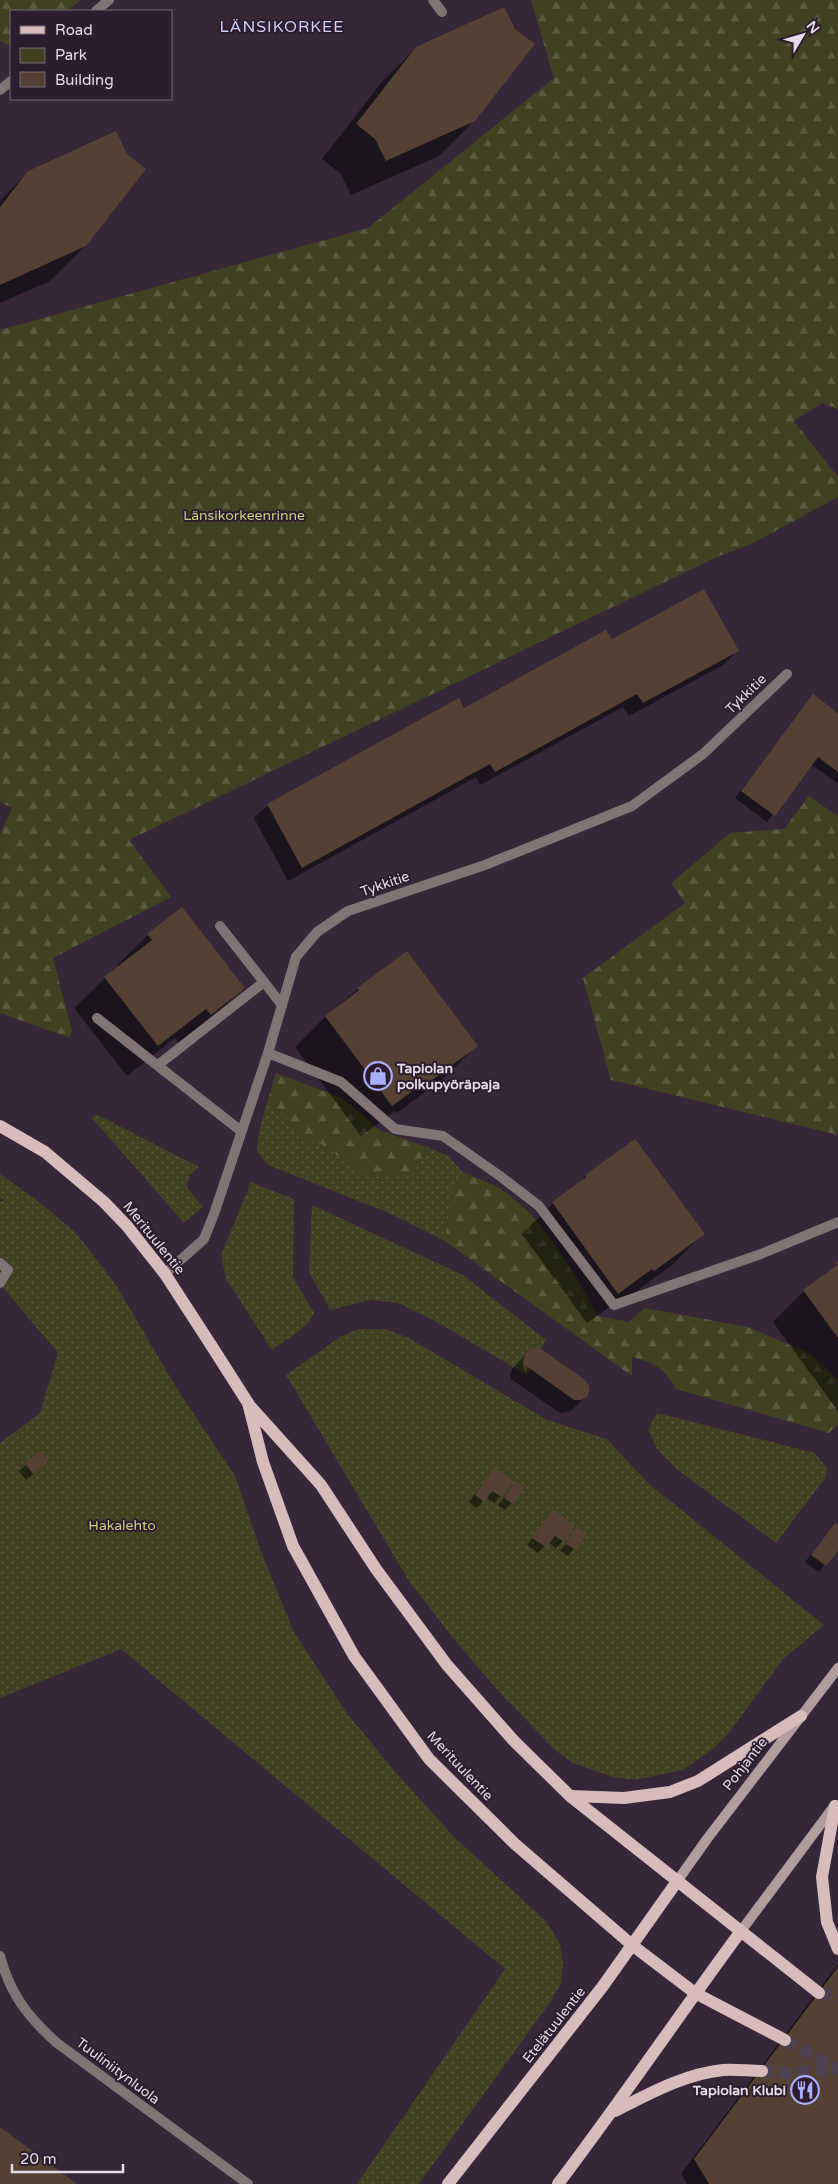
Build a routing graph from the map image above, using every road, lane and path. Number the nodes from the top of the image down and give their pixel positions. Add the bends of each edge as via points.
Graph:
1 (109, 0) edge
2 (433, 0) edge
3 (97, 10) edge
4 (442, 12) dead end
5 (10, 82) edge
6 (0, 90) edge
7 (787, 674) dead end
8 (220, 926) dead end
9 (264, 982) junction
10 (282, 1005) junction
11 (97, 1018) dead end
12 (268, 1053) junction
13 (158, 1065) junction
14 (0, 1126) edge
15 (242, 1132) junction
16 (838, 1222) edge
17 (0, 1262) edge
18 (165, 1274) junction
19 (0, 1283) edge
20 (248, 1404) junction
21 (838, 1668) edge
22 (801, 1716) junction
23 (570, 1796) junction
24 (836, 1804) edge
25 (678, 1880) junction
26 (741, 1931) junction
27 (632, 1945) junction
28 (838, 1949) edge
29 (0, 1956) edge
30 (695, 1993) junction
31 (820, 1993) tunnel mouth
32 (785, 2040) tunnel mouth
33 (762, 2071) tunnel mouth
34 (612, 2112) junction
35 (248, 2184) edge
36 (448, 2184) edge
37 (558, 2184) edge

1 - 3 street
2 - 4 street
5 - 6 street
7 - 10 street, Tykkitie via 703,754 632,806 485,865 348,911 317,932 296,957
8 - 9 street
9 - 10 street
9 - 13 street
10 - 12 street, Tykkitie
11 - 13 street
12 - 15 street, Tykkitie
12 - 16 street via 342,1082 395,1129 444,1136 500,1176 539,1206 614,1306 761,1254
13 - 15 street
14 - 18 main road, Merituulentie via 45,1152 104,1202
15 - 18 street, Tykkitie via 204,1239
17 - 19 street via 8,1270
18 - 20 main road, Merituulentie, bridge
20 - 23 main road, Merituulentie via 320,1484 376,1569 447,1665 514,1742
20 - 27 main road, Merituulentie via 262,1462 293,1546 354,1656 429,1759 514,1844
21 - 22 main road, Pohjantie
22 - 23 main road via 698,1781 670,1792 624,1798
22 - 25 main road, Pohjantie
23 - 25 main road, Merituulentie
24 - 26 main road
24 - 28 main road via 822,1877 827,1922
25 - 26 main road, Merituulentie
25 - 27 main road, Etelätuulentie
26 - 30 main road
26 - 31 main road, Merituulentie
27 - 30 main road, Merituulentie
27 - 36 main road, Etelätuulentie
29 - 35 street, Tuuliniitynluola via 17,1999 34,2022 57,2043
30 - 32 main road, Merituulentie
30 - 34 main road
33 - 34 main road via 724,2070 697,2074
34 - 37 main road

